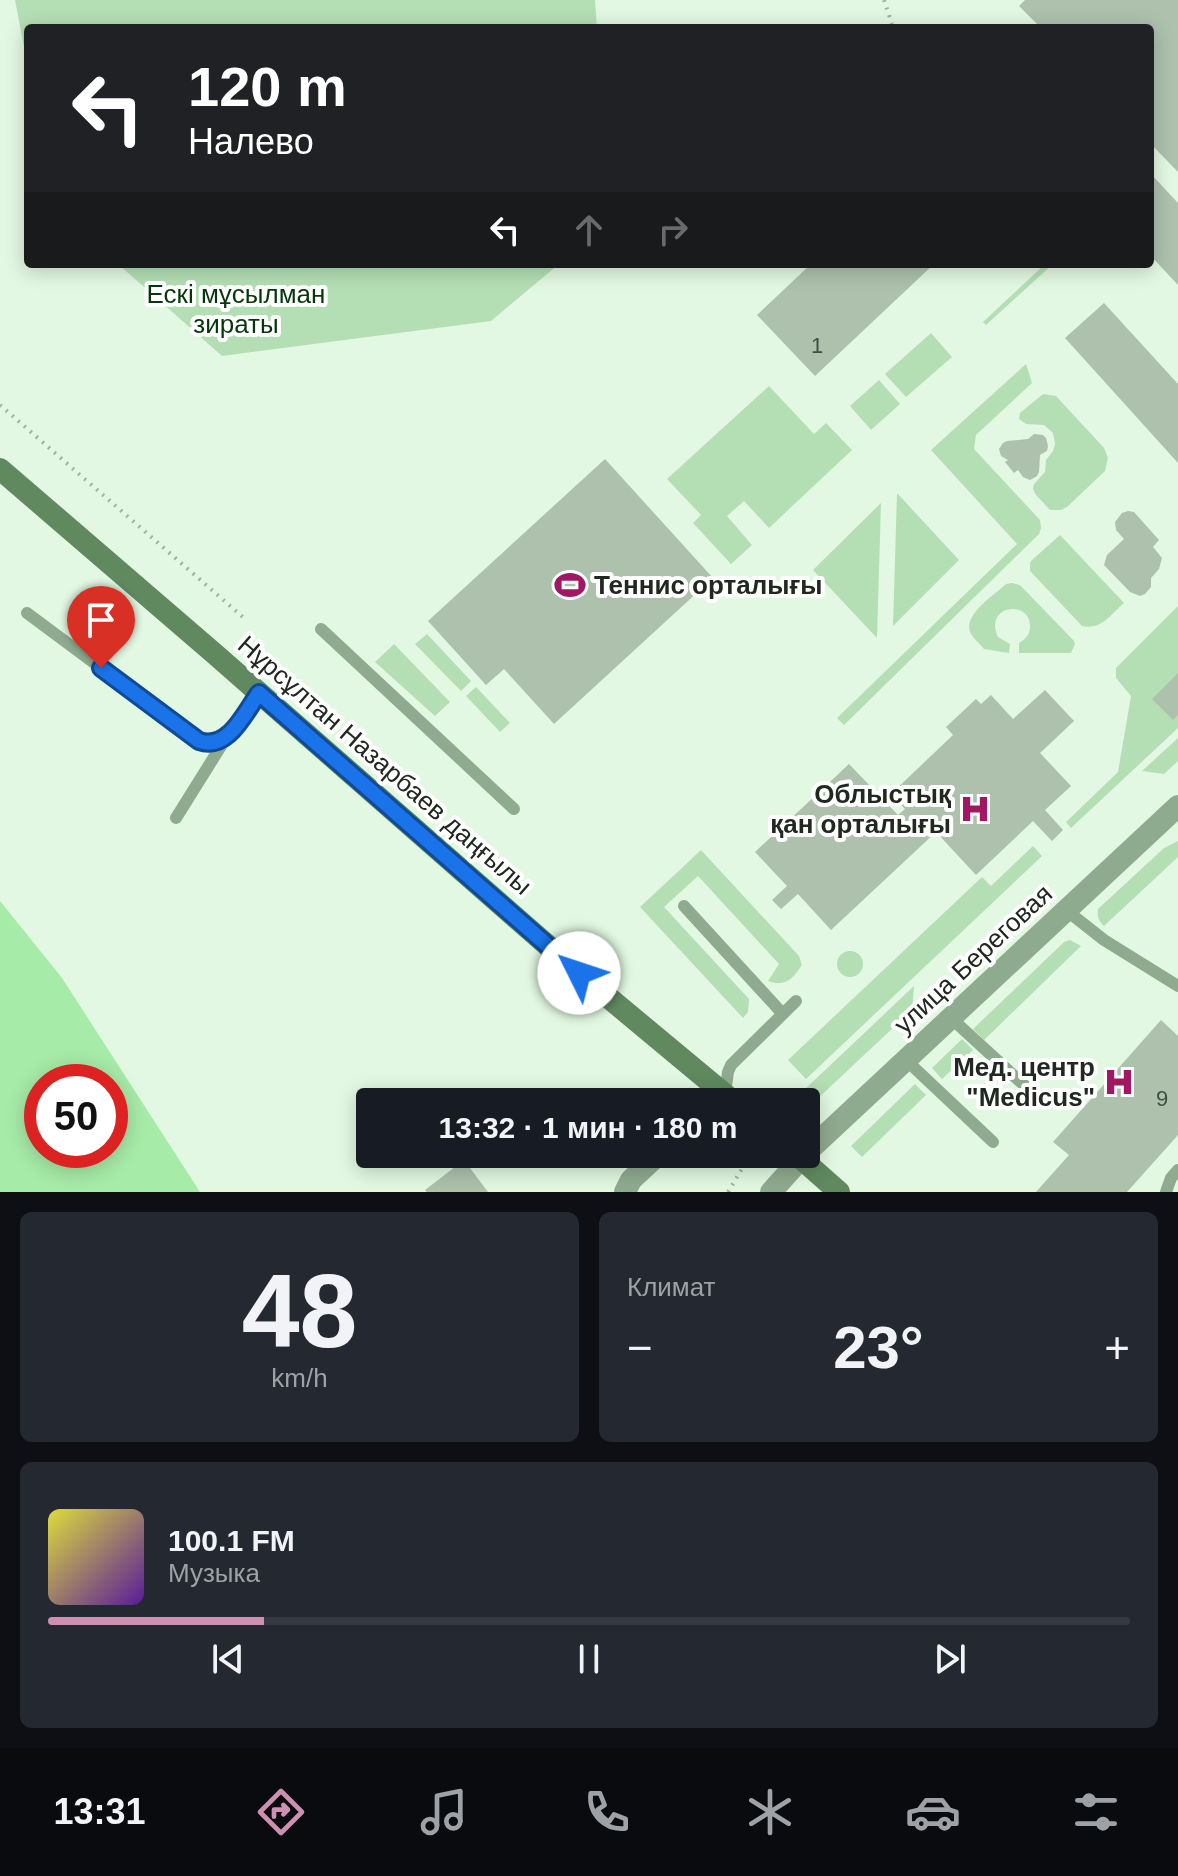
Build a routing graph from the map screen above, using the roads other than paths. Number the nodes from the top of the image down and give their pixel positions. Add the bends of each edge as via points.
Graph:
1 (0, 469) edge
2 (27, 613) dead end
3 (321, 629) dead end
4 (259, 693) junction
5 (226, 738) junction
6 (1178, 806) edge
7 (514, 809) dead end
8 (176, 818) dead end
9 (684, 906) dead end
10 (1066, 910) junction
11 (1178, 986) edge
12 (796, 1001) dead end
13 (782, 1013) junction
14 (951, 1018) junction
15 (906, 1060) junction
16 (712, 1088) edge
17 (726, 1088) edge
18 (1036, 1096) dead end
19 (820, 1139) edge
20 (993, 1142) dead end
21 (644, 1168) edge
22 (791, 1168) edge
23 (815, 1168) edge
24 (1178, 1170) edge
25 (625, 1192) edge
26 (771, 1192) edge
27 (839, 1192) edge
28 (1166, 1192) edge

1 - 4 main road, Нұрсұлтан Назарбаев даңғылы
2 - 5 lane via 199,741
3 - 7 lane
4 - 5 lane
4 - 16 main road, Нұрсұлтан Назарбаев даңғылы
5 - 8 lane
6 - 10 street, улица Береговая
9 - 13 lane
10 - 11 lane
10 - 14 street, улица Береговая
12 - 13 lane
13 - 17 lane via 731,1065
14 - 15 street, улица Береговая
14 - 18 lane
15 - 19 street, улица Береговая
15 - 20 lane
21 - 25 street
22 - 26 street, улица Береговая
23 - 27 main road
24 - 28 lane

